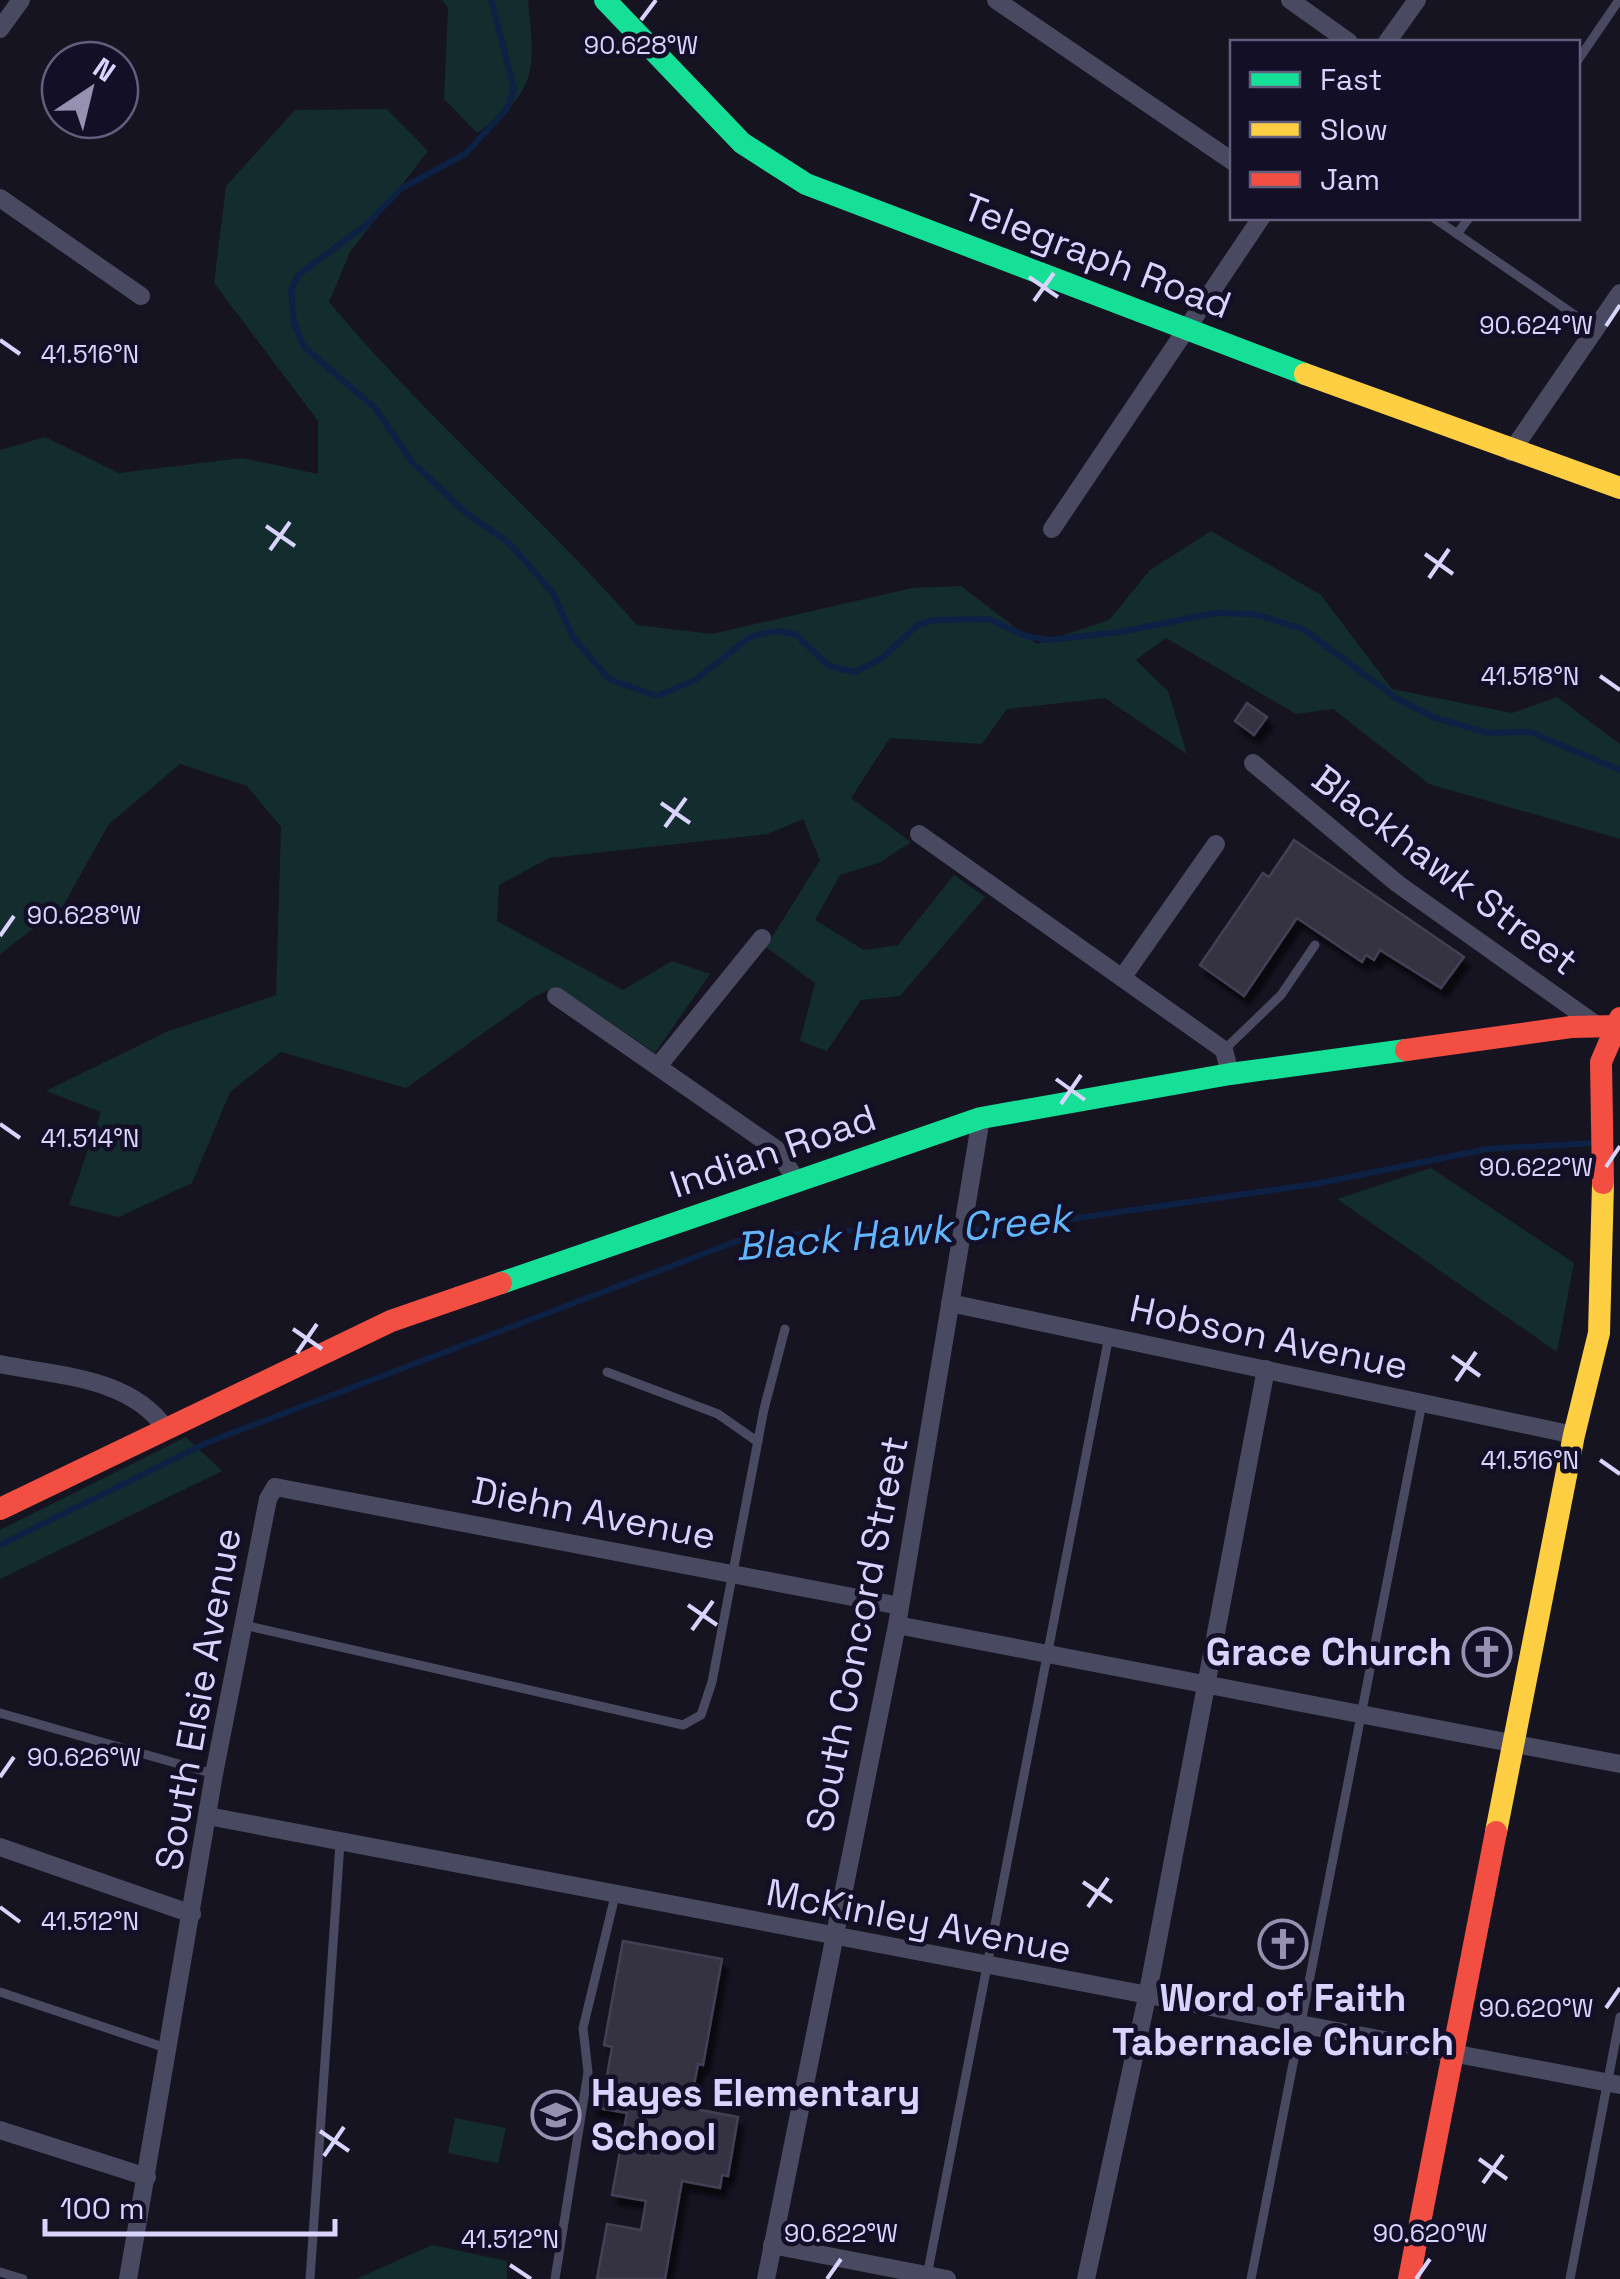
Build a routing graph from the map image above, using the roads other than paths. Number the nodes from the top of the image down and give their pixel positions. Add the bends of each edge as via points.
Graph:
1 (20, 0) edge
2 (605, 0) edge
3 (996, 0) edge
4 (1290, 0) edge
5 (1417, 0) edge
6 (1619, 0) edge
7 (0, 29) edge
8 (1346, 40) edge
9 (1388, 40) edge
10 (1580, 57) edge
11 (1230, 160) edge
12 (0, 198) edge
13 (1260, 220) edge
14 (1437, 220) edge
15 (1467, 220) edge
16 (1457, 234) junction
17 (1620, 293) edge
18 (141, 296) dead end
19 (1186, 326) junction
20 (1595, 330) junction
21 (1511, 452) junction
22 (1620, 488) edge
23 (1052, 529) dead end
24 (1253, 763) dead end
25 (919, 834) dead end
26 (1216, 844) dead end
27 (762, 938) dead end
28 (1315, 945) dead end
29 (1122, 978) junction
30 (556, 996) dead end
31 (1614, 1024) edge
32 (1224, 1050) junction
33 (658, 1066) junction
34 (1230, 1074) junction
35 (981, 1118) junction
36 (797, 1181) junction
37 (950, 1302) junction
38 (785, 1329) dead end
39 (1109, 1336) junction
40 (0, 1364) edge
41 (1266, 1370) junction
42 (608, 1372) dead end
43 (1422, 1403) junction
44 (166, 1429) junction
45 (1574, 1435) junction
46 (758, 1442) junction
47 (275, 1488) joint
48 (0, 1509) edge
49 (732, 1573) junction
50 (900, 1606) junction
51 (244, 1624) junction
52 (897, 1625) junction
53 (1048, 1654) junction
54 (1206, 1684) junction
55 (0, 1712) edge
56 (1360, 1713) junction
57 (1515, 1742) junction
58 (1620, 1764) edge
59 (214, 1774) junction
60 (208, 1816) junction
61 (340, 1842) junction
62 (0, 1847) edge
63 (614, 1896) junction
64 (192, 1914) junction
65 (832, 1938) junction
66 (987, 1967) junction
67 (0, 1992) edge
68 (1147, 1997) junction
69 (1620, 2017) edge
70 (1300, 2026) junction
71 (169, 2049) junction
72 (1455, 2054) junction
73 (1614, 2084) edge
74 (0, 2130) edge
75 (147, 2177) junction
76 (772, 2245) junction
77 (0, 2272) edge
78 (927, 2277) edge
79 (23, 2279) edge
80 (128, 2279) edge
81 (310, 2279) edge
82 (555, 2279) edge
83 (766, 2279) edge
84 (947, 2279) edge
85 (1086, 2279) edge
86 (1251, 2279) edge
87 (1409, 2279) edge
88 (1570, 2279) edge

1 - 7 street
2 - 19 street, Telegraph Road via 772,166
3 - 11 street
4 - 8 street
5 - 9 street
6 - 10 lane
12 - 18 street
13 - 19 street
14 - 16 lane
15 - 16 lane
16 - 20 lane
17 - 20 street
19 - 21 street, Telegraph Road
19 - 23 street
20 - 21 street
21 - 22 street, Telegraph Road
24 - 31 street, Blackhawk Street via 1398,884
25 - 29 street
26 - 29 street
27 - 33 street
28 - 32 lane via 1281,995
29 - 32 street
30 - 33 street
31 - 34 street, Indian Road
31 - 45 street via 1601,1062 1599,1333
32 - 34 street
33 - 36 street via 776,1148
34 - 35 street, Indian Road
35 - 36 street, Indian Road
35 - 37 street, South Concord Street
36 - 44 street, Indian Road via 391,1322
37 - 39 street, Hobson Avenue
37 - 50 street, South Concord Street
38 - 46 lane
39 - 41 street, Hobson Avenue
39 - 53 lane
40 - 44 street via 124,1391 150,1406
41 - 43 street, Hobson Avenue
41 - 54 street
42 - 46 lane via 718,1414
43 - 45 street, Hobson Avenue
43 - 56 lane
44 - 48 street, Indian Road
45 - 57 street
46 - 49 lane
47 - 49 street, Diehn Avenue
47 - 51 street, South Elsie Avenue
49 - 50 street, Diehn Avenue
49 - 51 lane via 712,1682 701,1715 683,1725
50 - 52 street, South Concord Street
51 - 59 street, South Elsie Avenue
52 - 53 street
52 - 65 street, South Concord Street
53 - 54 street
53 - 66 lane
54 - 56 street
54 - 68 street
55 - 59 lane
56 - 57 street
56 - 70 lane
57 - 58 street
57 - 72 street
59 - 60 street, South Elsie Avenue
60 - 61 street, McKinley Avenue
60 - 64 street, South Elsie Avenue
61 - 63 street, McKinley Avenue
61 - 81 lane
62 - 64 street
63 - 65 street, McKinley Avenue
63 - 82 lane via 583,2028 588,2072
64 - 71 street, South Elsie Avenue
65 - 66 street, McKinley Avenue
65 - 76 street, South Concord Street
66 - 68 street, McKinley Avenue
66 - 78 lane
67 - 71 lane
68 - 70 street, McKinley Avenue
68 - 85 street
69 - 73 lane
70 - 72 street, McKinley Avenue
70 - 86 lane
71 - 75 street, South Elsie Avenue
72 - 73 street, McKinley Avenue
72 - 87 street
73 - 88 lane
74 - 75 street
75 - 80 street, South Elsie Avenue
76 - 78 street
76 - 83 street, South Concord Street
77 - 79 lane
78 - 84 street

